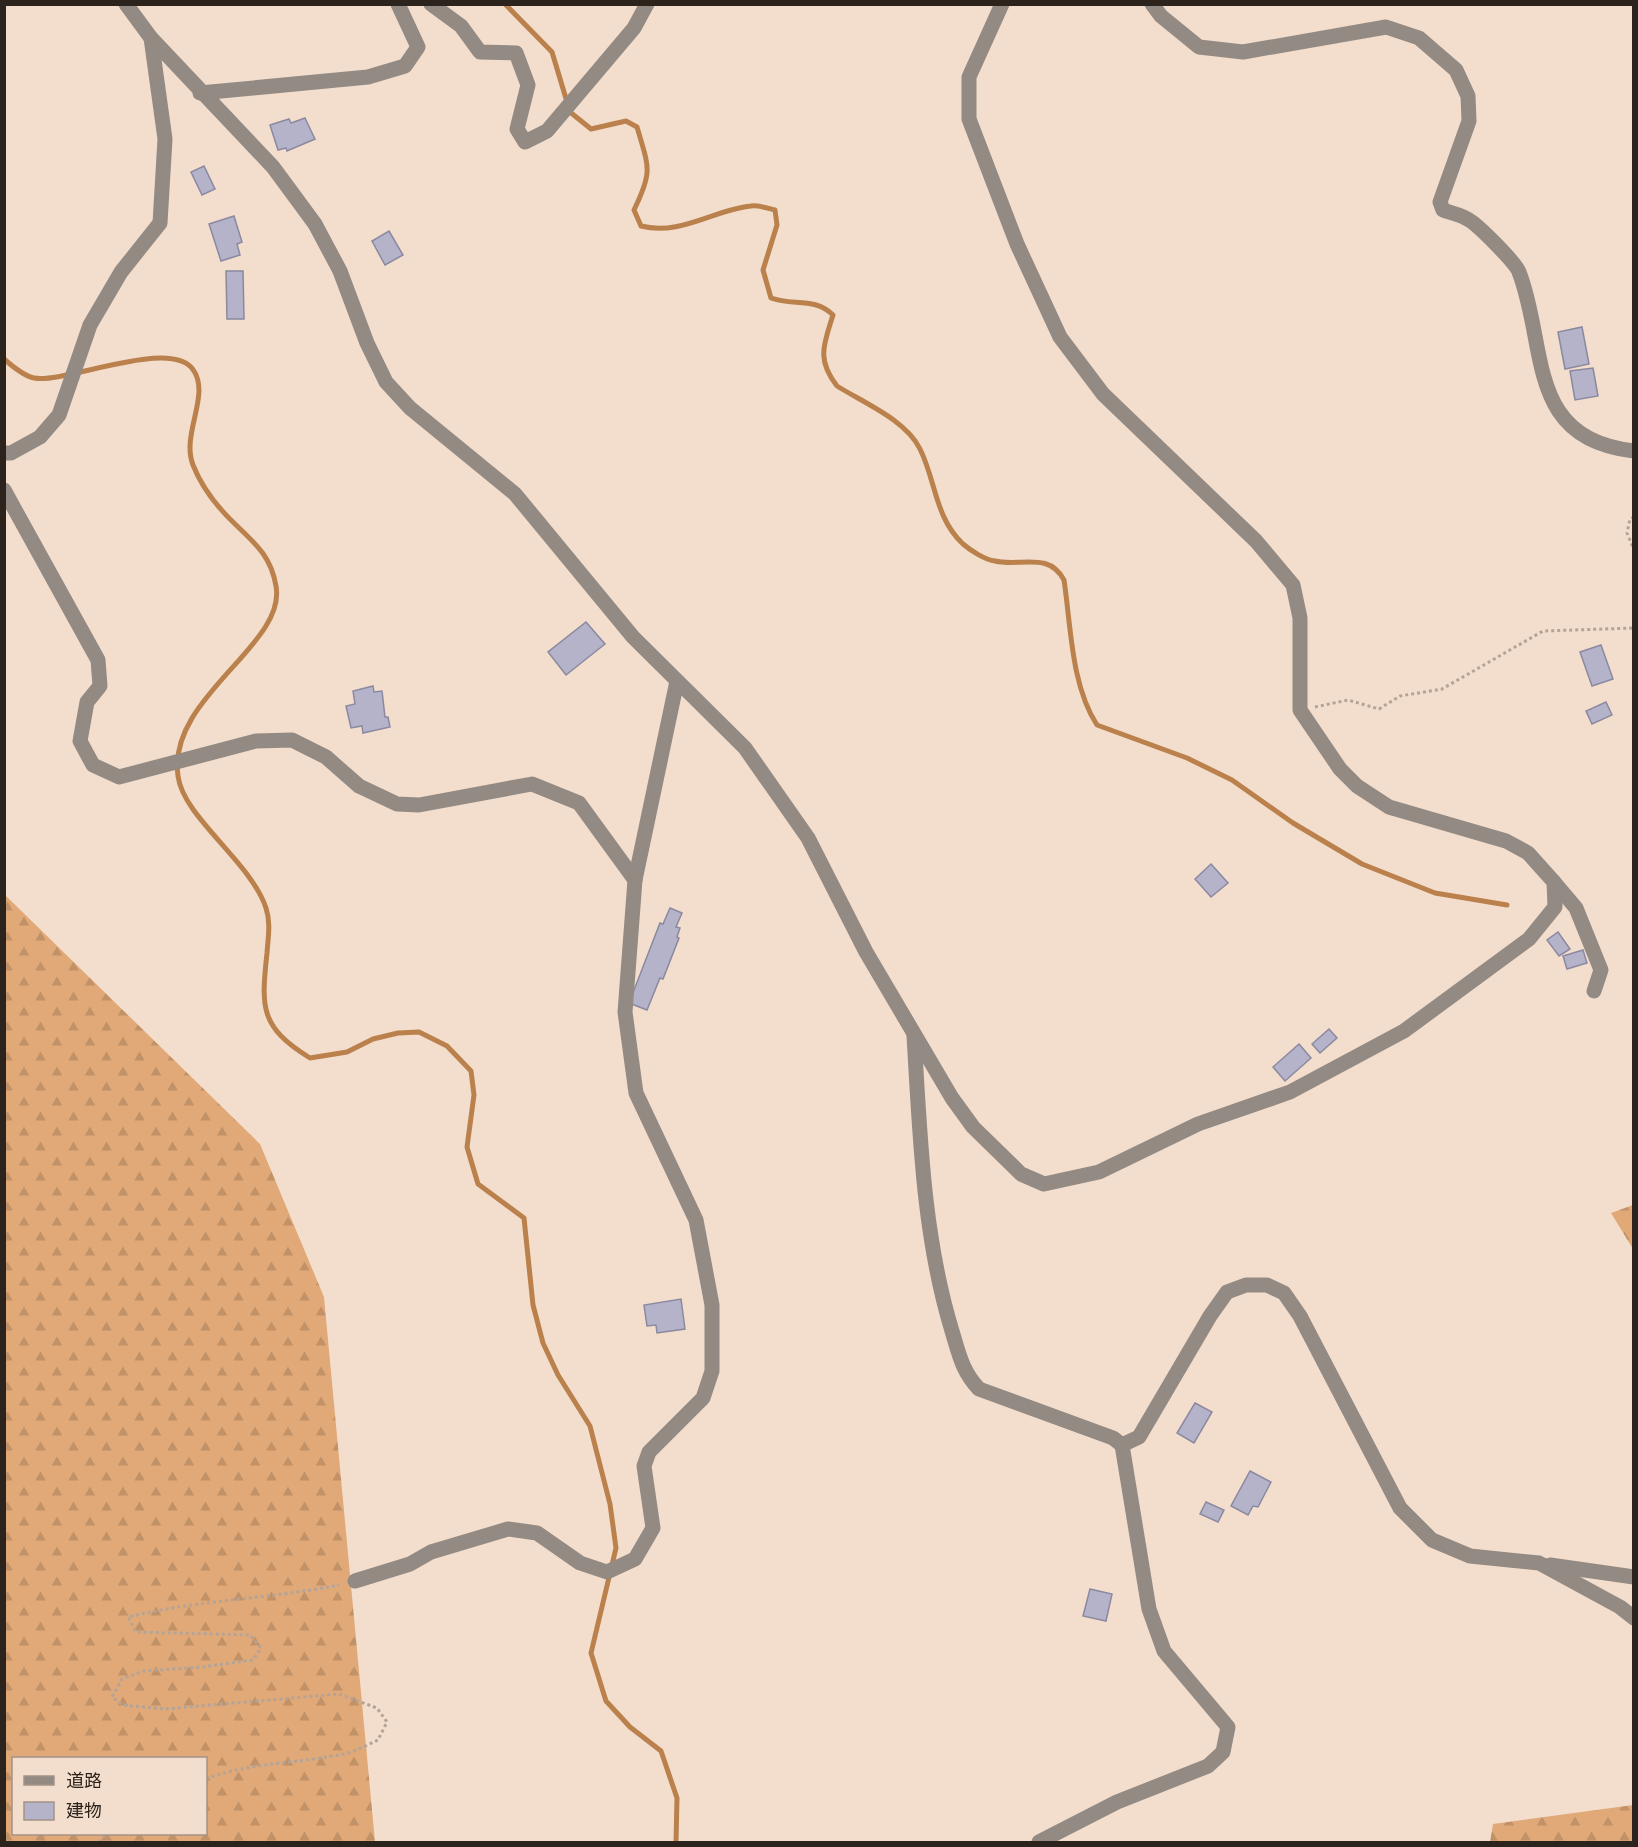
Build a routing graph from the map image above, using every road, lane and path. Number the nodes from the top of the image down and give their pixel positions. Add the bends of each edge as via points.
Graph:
1 (126, 4) edge
2 (398, 4) edge
3 (430, 4) edge
4 (648, 4) edge
5 (1002, 4) edge
6 (1152, 4) edge
7 (151, 38) junction
8 (200, 93) junction
9 (1634, 451) edge
10 (4, 453) edge
11 (4, 490) edge
12 (1634, 517) edge
13 (1634, 550) edge
14 (1634, 628) edge
15 (677, 681) junction
16 (1300, 710) junction
17 (635, 880) junction
18 (1554, 882) junction
19 (1594, 991) dead end
20 (914, 1033) junction
21 (1122, 1444) junction
22 (1539, 1563) junction
23 (1634, 1577) edge
24 (355, 1581) joint
25 (1634, 1618) edge
26 (207, 1779) edge
27 (1039, 1842) edge

1 - 7 street
2 - 8 street via 418,47 405,66 368,77
3 - 4 street via 461,26 480,52 516,52 528,85 517,129 525,142 548,131 634,28
5 - 16 street via 969,76 969,119 1017,244 1060,337 1103,394 1256,541 1293,585 1300,618
6 - 9 street via 1199,47 1243,52 1386,27 1419,38 1456,70 1468,96 1469,121 1440,202 1443,210 1469,220 1519,270 1548,395 1567,423 1591,439
7 - 8 street
7 - 10 street via 165,139 160,223 121,272 90,325 59,415 40,437
8 - 15 street via 273,167 315,224 340,271 386,382 410,408 515,494 633,637
11 - 17 street via 98,660 100,686 87,702 80,741 93,765 119,777 256,741 292,740 326,757 359,786 397,804 419,805 532,784 579,803
12 - 13 path via 1627,533
14 - 16 path via 1543,631 1442,689 1400,696 1379,709 1348,700
15 - 17 street
15 - 20 street via 746,748 808,838 866,952
16 - 18 street via 1340,769 1389,807 1506,841 1528,853
17 - 24 street via 625,1012 636,1094 696,1220 712,1305 712,1371 703,1398 649,1452 644,1466 653,1528 635,1559 607,1572 580,1563 537,1533 508,1528
18 - 19 street via 1576,908 1601,970
18 - 20 street via 1555,907 1529,939 1404,1031 1290,1092 1198,1124 1099,1172 1044,1184 1021,1174 973,1127
20 - 21 street via 931,1238 942,1298 966,1375 979,1389
21 - 22 street via 1139,1437 1227,1292 1246,1285 1267,1285 1284,1293 1300,1316 1400,1508 1432,1540 1470,1556
21 - 27 street via 1149,1609 1164,1651 1228,1727 1223,1752 1208,1766 1118,1802
22 - 23 street
22 - 25 street
24 - 26 path via 286,1595 166,1608 128,1617 136,1632 250,1635 261,1648 254,1660 144,1671 122,1679 112,1697 123,1705 165,1709 339,1694 377,1708 387,1722 378,1740 344,1754 286,1760

